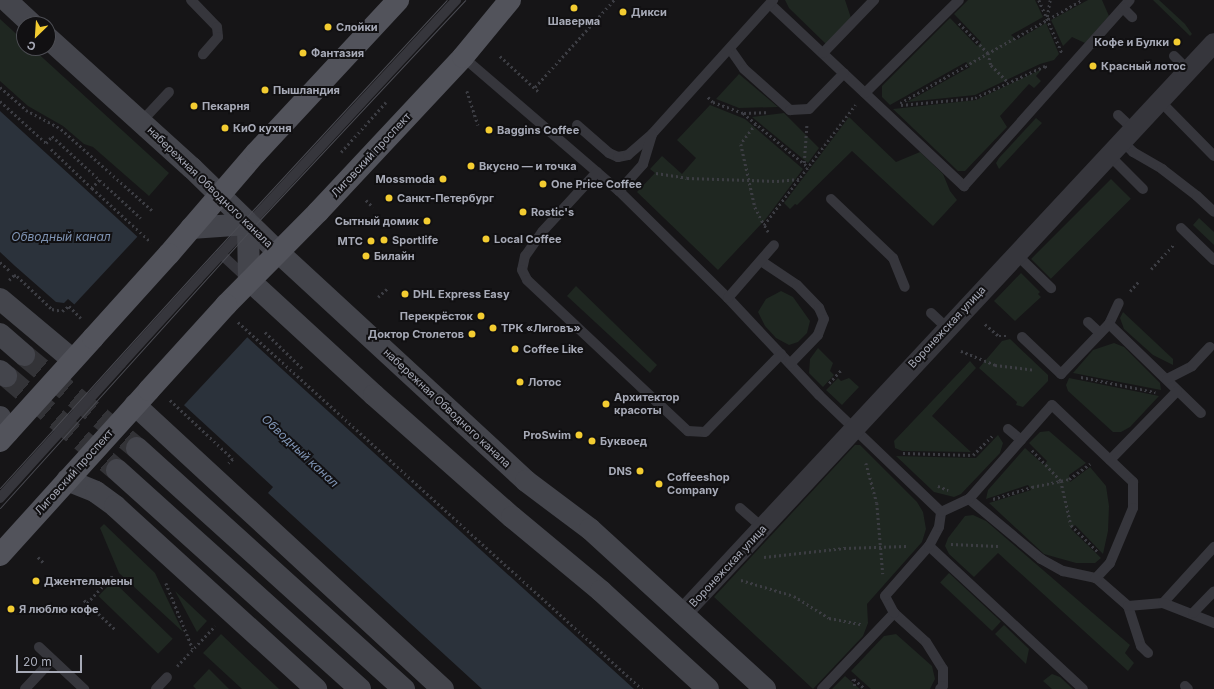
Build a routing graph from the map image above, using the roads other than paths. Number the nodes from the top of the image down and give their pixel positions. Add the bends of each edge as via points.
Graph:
1 (6, 0) edge
2 (190, 0) edge
3 (456, 0) edge
4 (510, 0) edge
5 (874, 0) edge
6 (959, 0) edge
7 (1130, 0) edge
8 (391, 2) edge
9 (772, 2) edge
10 (1123, 8) junction
11 (23, 16) edge
12 (1132, 17) dead end
13 (1214, 43) edge
14 (56, 45) edge
15 (730, 49) junction
16 (823, 53) junction
17 (203, 54) dead end
18 (1174, 56) dead end
19 (463, 57) junction
20 (1188, 70) junction
21 (844, 73) junction
22 (169, 92) dead end
23 (865, 93) junction
24 (1160, 101) junction
25 (1118, 115) dead end
26 (141, 122) junction
27 (577, 125) dead end
28 (652, 134) junction
29 (1121, 142) junction
30 (1214, 156) edge
31 (597, 172) junction
32 (1143, 189) dead end
33 (619, 191) junction
34 (220, 196) junction
35 (830, 199) dead end
36 (1214, 212) edge
37 (248, 224) junction
38 (191, 228) junction
39 (1184, 230) road end
40 (774, 246) road end
41 (278, 252) junction
42 (221, 254) junction
43 (1016, 254) junction
44 (1214, 260) edge
45 (761, 261) junction
46 (249, 280) junction
47 (905, 287) dead end
48 (1051, 288) dead end
49 (728, 298) junction
50 (0, 299) edge
51 (1122, 300) road end
52 (931, 313) dead end
53 (1088, 322) dead end
54 (1109, 324) junction
55 (947, 328) junction
56 (1100, 333) junction
57 (0, 334) edge
58 (1022, 337) road end
59 (1210, 347) dead end
60 (781, 354) junction
61 (24, 355) tunnel mouth
62 (73, 360) junction
63 (790, 364) junction
64 (1167, 379) junction
65 (1177, 391) junction
66 (142, 397) junction
67 (1201, 413) dead end
68 (854, 429) junction
69 (1008, 429) road end
70 (3, 430) edge
71 (1021, 440) junction
72 (137, 448) tunnel mouth
73 (1110, 460) junction
74 (117, 470) tunnel mouth
75 (67, 480) junction
76 (0, 498) edge
77 (969, 500) junction
78 (740, 508) dead end
79 (941, 512) junction
80 (763, 528) junction
81 (929, 546) junction
82 (1214, 547) edge
83 (0, 555) edge
84 (1096, 578) junction
85 (1214, 591) edge
86 (1163, 602) junction
87 (1128, 606) junction
88 (894, 613) junction
89 (1193, 613) junction
90 (682, 614) junction
91 (1214, 623) edge
92 (39, 647) dead end
93 (1148, 653) dead end
94 (52, 660) junction
95 (167, 677) road end
96 (24, 689) edge
97 (84, 689) edge
98 (156, 689) edge
99 (316, 689) edge
100 (360, 689) edge
101 (404, 689) edge
102 (443, 689) edge
103 (708, 689) edge
104 (765, 689) edge
105 (822, 689) edge
106 (940, 689) edge
107 (1083, 689) edge

1 - 11 main road
2 - 17 lane via 217,27 218,37
3 - 37 lane
4 - 19 main road, Лиговский проспект
5 - 16 lane
6 - 23 lane
7 - 10 lane
8 - 34 main road
9 - 15 lane
9 - 16 lane
10 - 12 lane
10 - 23 lane via 1069,73 964,186
13 - 20 street, Воронежская улица
14 - 26 main road, набережная Обводного канала
15 - 21 lane via 744,69 790,110 809,109
15 - 28 lane
16 - 21 lane
18 - 20 lane
19 - 31 lane
19 - 41 main road, Лиговский проспект
20 - 24 street, Воронежская улица
21 - 23 lane
22 - 26 lane
24 - 29 street, Воронежская улица
24 - 30 lane
25 - 29 lane
26 - 34 main road, набережная Обводного канала
27 - 28 lane via 609,153 618,157 628,155
28 - 33 lane via 643,164
29 - 32 lane
29 - 36 lane via 1192,191
29 - 43 street, Воронежская улица
31 - 33 lane
31 - 60 lane via 542,232 525,256 522,270 527,280 688,432 705,432
33 - 49 lane
34 - 37 main road, набережная Обводного канала
34 - 38 main road
35 - 47 lane via 893,258
37 - 38 main road
37 - 41 main road, набережная Обводного канала
37 - 42 lane
37 - 46 main road
38 - 62 main road, bridge
39 - 44 lane
40 - 45 lane
41 - 46 main road, Лиговский проспект
41 - 90 main road, набережная Обводного канала via 526,481 590,529
42 - 46 lane
42 - 76 lane, bridge
43 - 48 lane
43 - 55 street, Воронежская улица
45 - 49 lane
45 - 63 lane via 797,284 819,308 824,319 818,335
46 - 66 main road, Лиговский проспект, bridge
46 - 103 main road via 374,395 512,517 601,591
49 - 60 lane
50 - 62 main road
51 - 54 lane
52 - 55 lane
53 - 56 lane
54 - 56 lane
54 - 64 lane
55 - 68 street, Воронежская улица
56 - 58 lane via 1061,374
57 - 61 main road
59 - 64 lane via 1192,366
60 - 63 lane
62 - 70 main road
63 - 68 lane
64 - 65 lane
65 - 67 lane
65 - 73 lane
66 - 75 main road, Лиговский проспект
66 - 102 main road
68 - 79 lane
68 - 80 street, Воронежская улица
69 - 71 lane
71 - 73 lane via 1052,405
71 - 77 lane
72 - 101 main road
73 - 84 lane via 1133,482 1133,508 1110,563
74 - 100 main road
75 - 83 main road, Лиговский проспект
75 - 99 main road via 96,492 115,506
77 - 79 lane
77 - 84 lane via 1041,559 1063,571
78 - 80 lane
79 - 81 lane via 939,527
80 - 90 street, Воронежская улица
81 - 88 lane via 885,596
81 - 107 lane
82 - 86 lane
84 - 87 lane
85 - 89 lane
86 - 87 lane
86 - 89 lane
87 - 93 lane via 1141,646
88 - 105 lane
88 - 106 lane via 926,642 943,669 943,686
89 - 91 lane
90 - 104 main road, набережная Обводного канала
92 - 94 lane
94 - 96 lane
94 - 97 lane
95 - 98 lane

